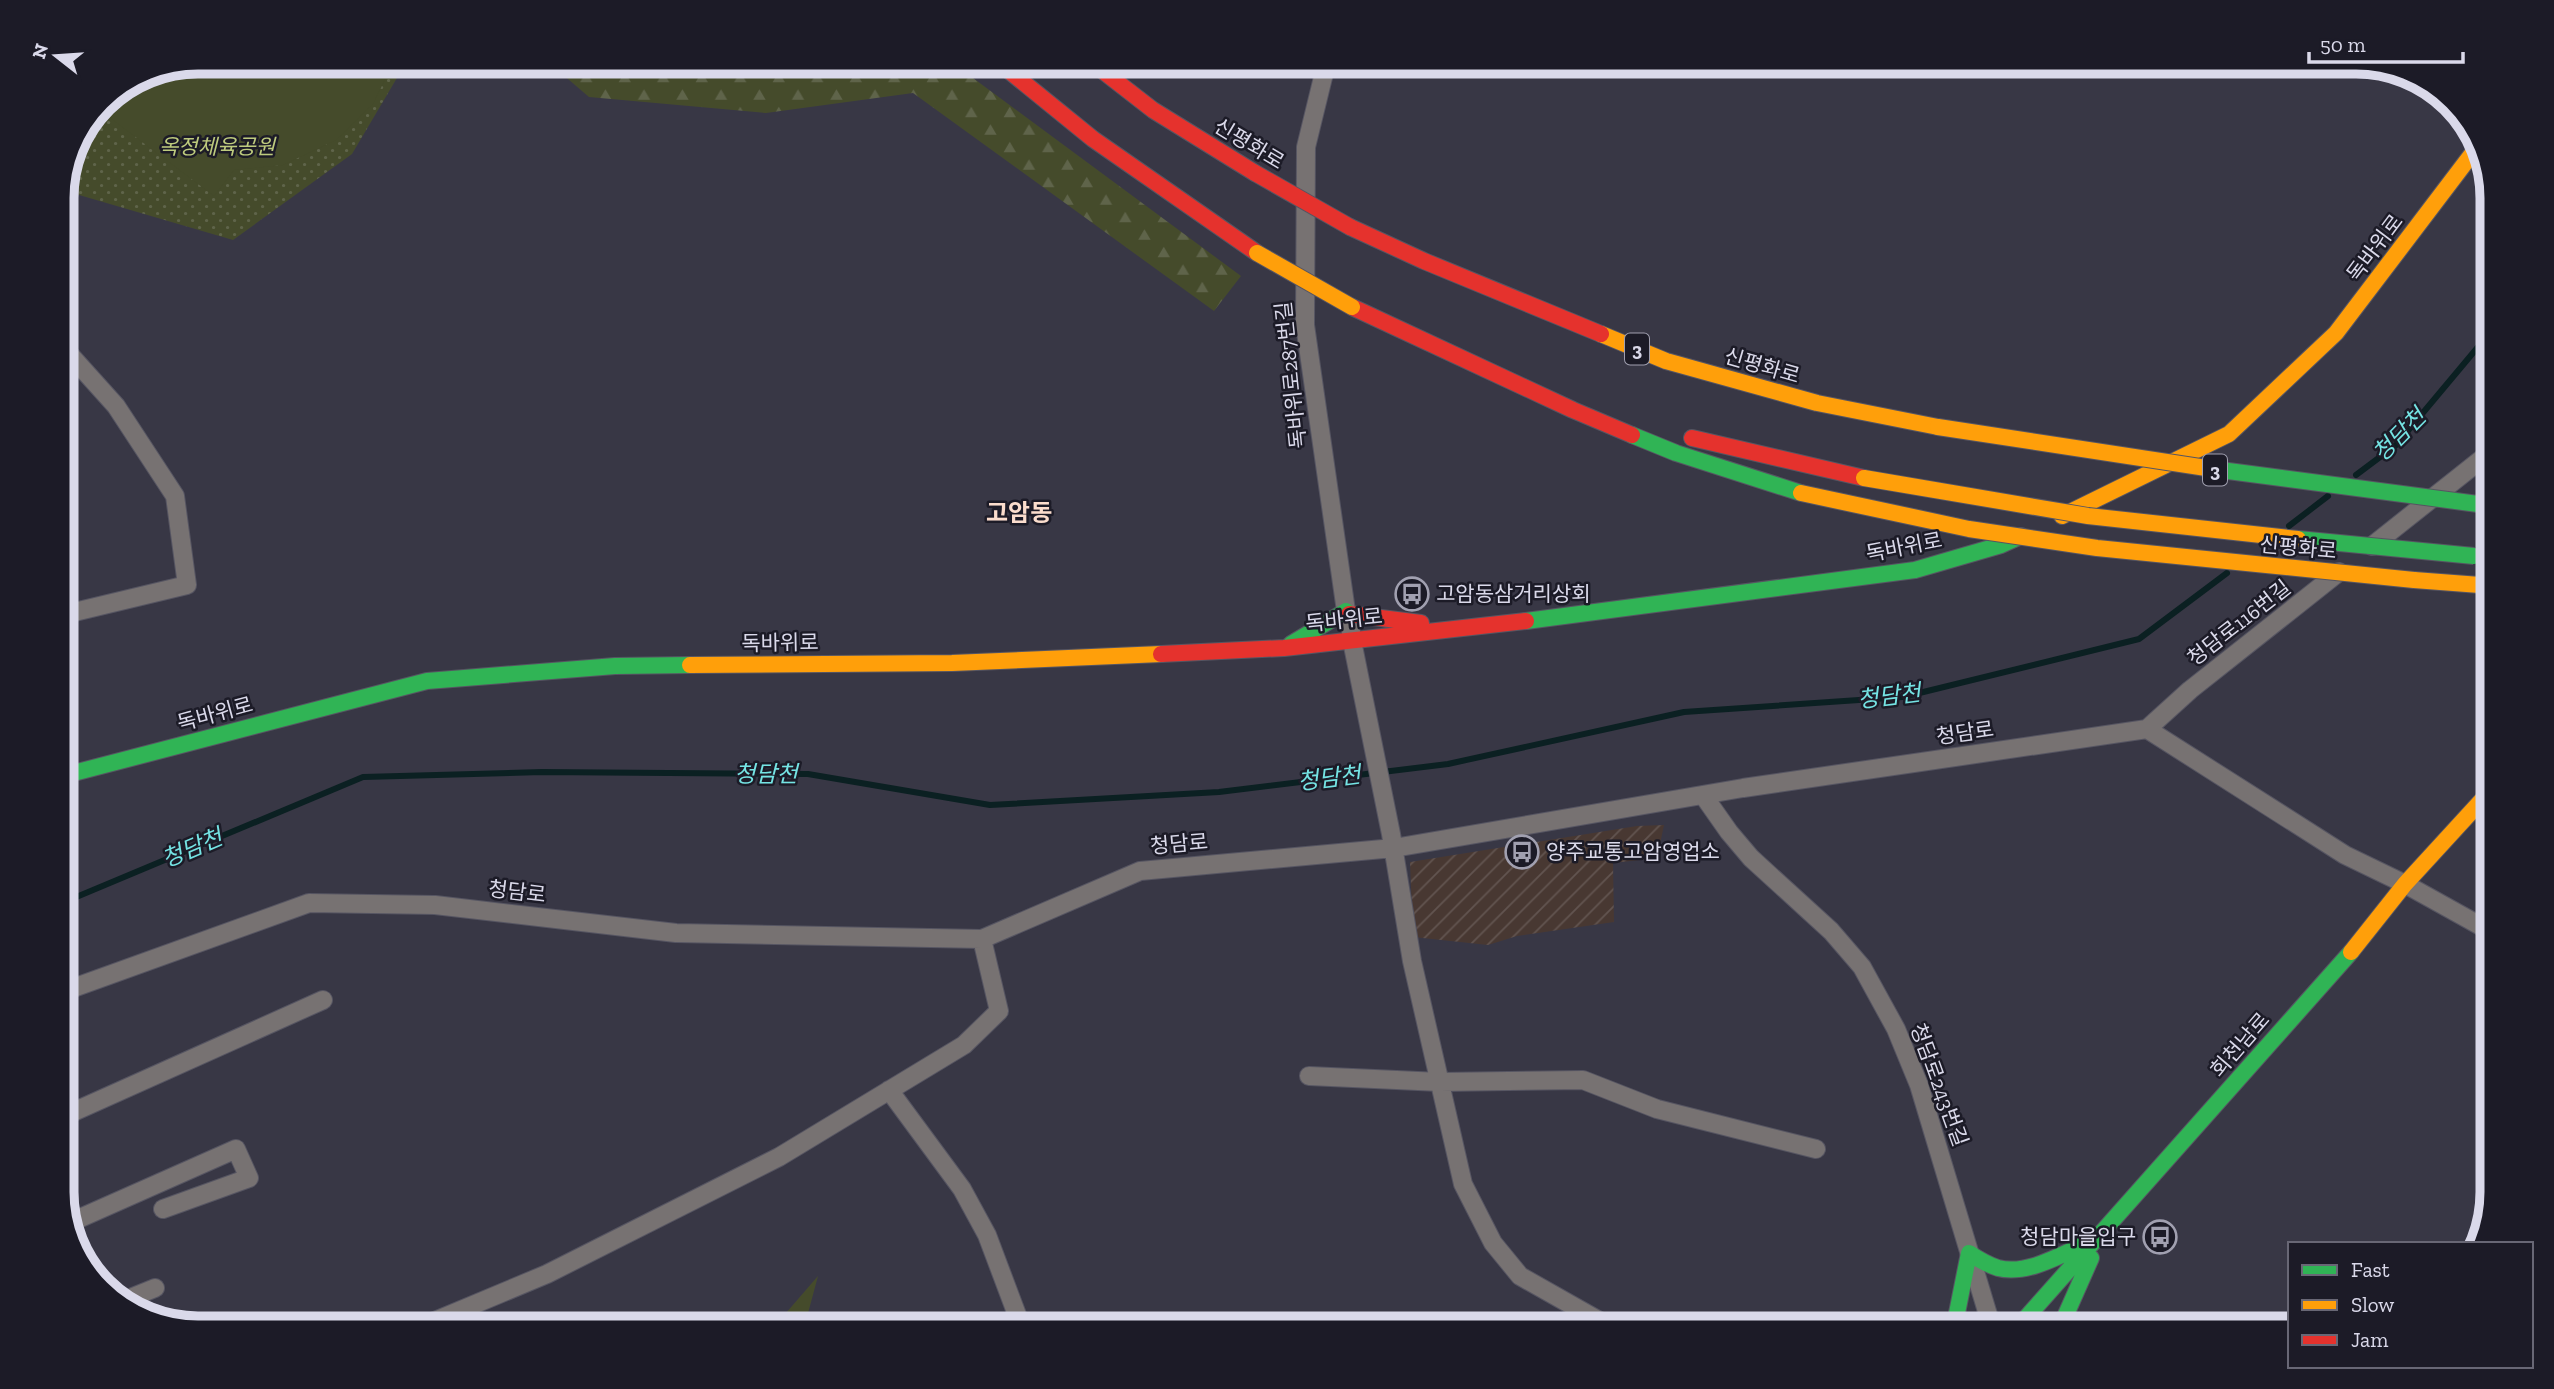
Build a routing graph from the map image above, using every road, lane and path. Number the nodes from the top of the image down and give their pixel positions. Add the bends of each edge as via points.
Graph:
1 (1013, 74) edge
2 (1107, 74) edge
3 (1324, 74) edge
4 (2472, 154) edge
5 (74, 359) edge
6 (1573, 410) junction
7 (2480, 460) edge
8 (2480, 504) edge
9 (2480, 557) edge
10 (2480, 585) edge
11 (74, 612) edge
12 (1348, 613) junction
13 (1458, 628) junction
14 (1352, 641) junction
15 (1284, 648) junction
16 (2147, 729) junction
17 (74, 773) edge
18 (1703, 795) junction
19 (2480, 802) edge
20 (1392, 841) junction
21 (2405, 884) junction
22 (2480, 926) edge
23 (982, 939) junction
24 (74, 988) edge
25 (323, 1000) dead end
26 (1309, 1076) dead end
27 (1440, 1082) junction
28 (889, 1090) junction
29 (74, 1112) edge
30 (1816, 1149) dead end
31 (163, 1209) dead end
32 (77, 1219) edge
33 (2100, 1237) junction
34 (1969, 1253) junction
35 (155, 1288) dead end
36 (133, 1297) edge
37 (447, 1316) edge
38 (1018, 1316) edge
39 (1591, 1316) edge
40 (1956, 1316) edge
41 (1988, 1316) edge
42 (2028, 1316) edge
43 (2065, 1316) edge

1 - 6 main road, 신평화로, bridge via 1093,139 1257,253 1352,307
2 - 8 main road, 신평화로 / 3, bridge via 1153,110 1350,227 1666,361 1816,403 1938,427
3 - 12 street, 독바위로287번길 via 1306,147 1305,325
4 - 13 main road, 독바위로 via 2336,333 2229,434 2001,545 1914,570
5 - 11 street via 116,406 175,496 187,585
6 - 9 main road, 신평화로, bridge via 1864,478 2088,516
6 - 10 main road, 신평화로, bridge via 1676,453 1801,493 1969,529 2084,547
7 - 16 street, 청담로116번길
12 - 13 main road
12 - 14 street, 독바위로287번길
12 - 15 main road
13 - 14 main road, 독바위로
14 - 15 main road, 독바위로
14 - 20 street
15 - 17 main road, 독바위로 via 951,663 615,666 427,681
16 - 18 street, 청담로
16 - 21 street via 2345,855
18 - 20 street, 청담로
18 - 34 street, 청담로243번길 via 1751,858 1862,967 1896,1029 1919,1085
19 - 21 main road, 회천남로
20 - 23 street, 청담로 via 1140,871
20 - 27 street via 1412,961
21 - 22 street
21 - 33 main road, 회천남로 via 2373,927
23 - 24 street, 청담로 via 676,933 435,905 309,903
23 - 28 street via 999,1011 964,1045
25 - 29 street
26 - 27 street
27 - 30 street via 1583,1080 1657,1109
27 - 39 street via 1464,1184 1493,1243 1520,1276
28 - 37 street via 755,1169 547,1274
28 - 38 street via 962,1189 987,1235
31 - 32 street via 249,1178 236,1149
33 - 34 main road via 2029,1266 2007,1269
33 - 42 main road, 회천남로
33 - 43 main road
34 - 40 main road
34 - 41 street, 청담로243번길
35 - 36 street

